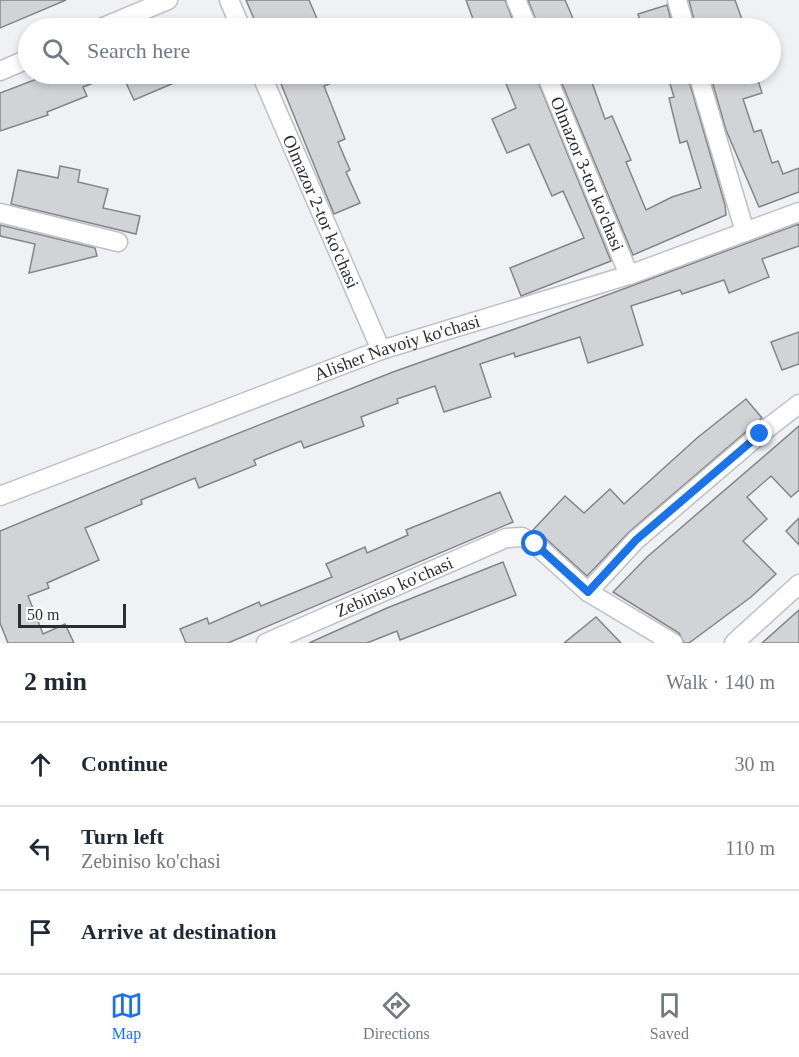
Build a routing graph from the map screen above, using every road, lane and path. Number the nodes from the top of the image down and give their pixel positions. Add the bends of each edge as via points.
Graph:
1 (168, 0) edge
2 (229, 0) edge
3 (516, 0) edge
4 (677, 0) edge
5 (125, 18) edge
6 (237, 18) edge
7 (524, 18) edge
8 (682, 18) edge
9 (18, 63) edge
10 (0, 71) edge
11 (265, 84) edge
12 (550, 84) edge
13 (701, 84) edge
14 (799, 212) edge
15 (0, 213) edge
16 (745, 232) junction
17 (118, 242) dead end
18 (629, 275) junction
19 (381, 350) junction
20 (799, 404) edge
21 (0, 496) edge
22 (799, 584) edge
23 (588, 592) junction
24 (664, 641) edge
25 (266, 643) edge
26 (735, 643) edge

1 - 5 street
2 - 6 street
3 - 7 street
4 - 8 street
9 - 10 street
11 - 19 street, Olmazor 2-tor ko'chasi
12 - 18 street, Olmazor 3-tor ko'chasi
13 - 16 street
14 - 16 street, Alisher Navoiy ko'chasi
15 - 17 street
16 - 18 street, Alisher Navoiy ko'chasi
18 - 19 street, Alisher Navoiy ko'chasi
19 - 21 street, Alisher Navoiy ko'chasi
20 - 23 street via 636,540
22 - 26 street
23 - 24 street
23 - 25 street, Zebiniso ko'chasi via 535,544 522,537 507,538

